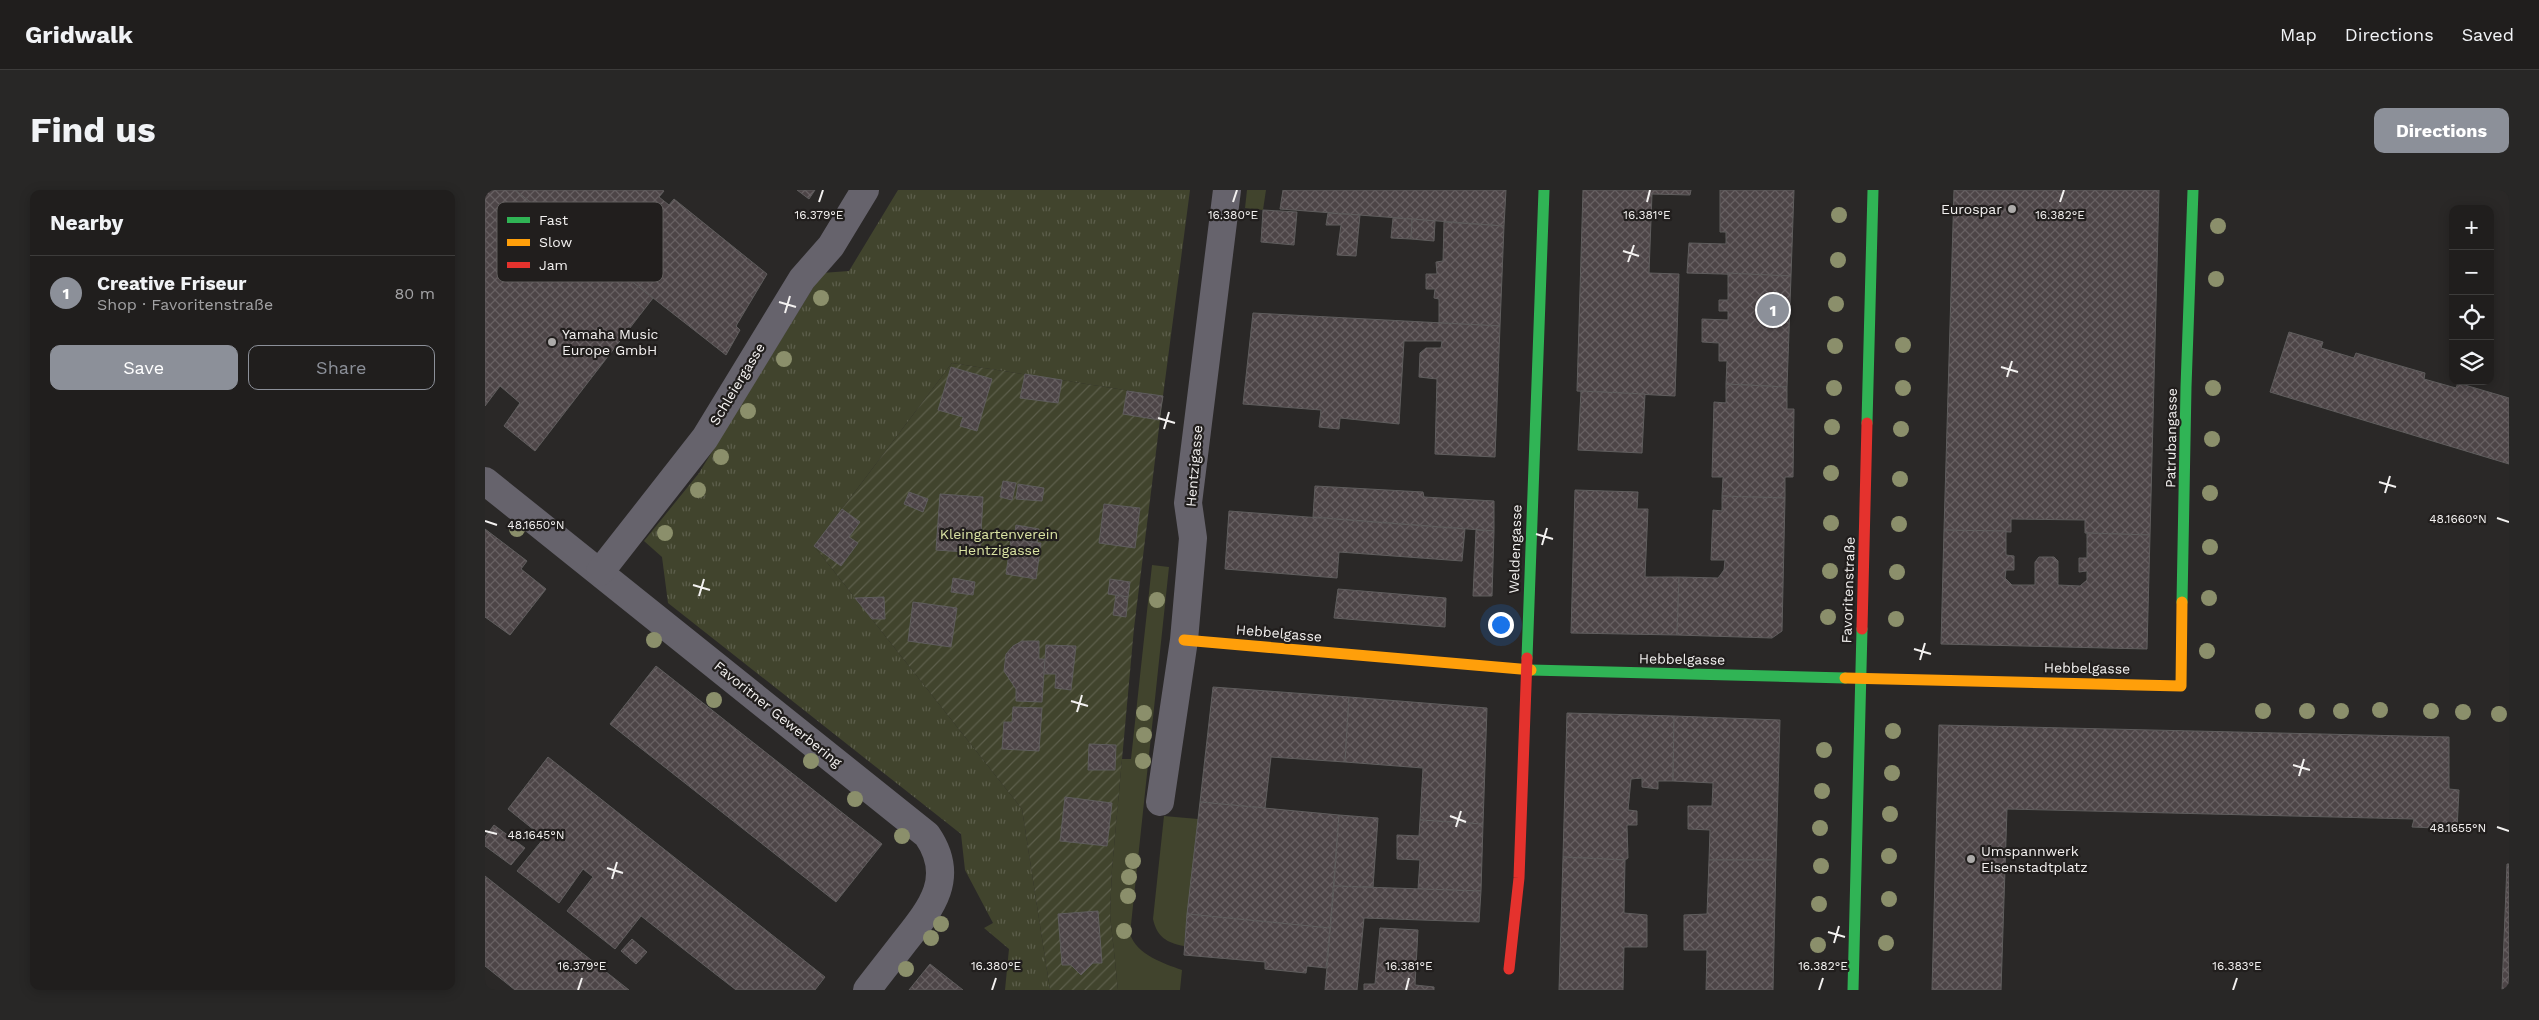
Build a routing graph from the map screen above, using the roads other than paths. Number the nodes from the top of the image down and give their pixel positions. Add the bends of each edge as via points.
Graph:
1 (865, 190) edge
2 (1227, 190) edge
3 (1543, 190) edge
4 (1873, 190) edge
5 (2193, 190) edge
6 (485, 481) edge
7 (600, 572) junction
8 (1184, 640) junction
9 (1526, 670) junction
10 (1861, 678) junction
11 (2181, 686) joint
12 (1160, 802) dead end
13 (1509, 969) dead end
14 (867, 990) edge
15 (1853, 990) edge

1 - 7 street, Schleiergasse via 831,246 802,279 705,438
2 - 8 street, Hentzigasse via 1188,503 1193,538
3 - 9 street, Weldengasse
4 - 10 street, Favoritenstraße
5 - 11 street, Patrubangasse
6 - 7 street, Favoritner Gewerbering
7 - 14 street, Favoritner Gewerbering via 915,824 931,842 940,864 941,878 936,899
8 - 9 street, Hebbelgasse
8 - 12 street, Hentzigasse
9 - 10 street, Hebbelgasse
9 - 13 street, Weldengasse via 1519,878
10 - 11 street, Hebbelgasse
10 - 15 street, Favoritenstraße

